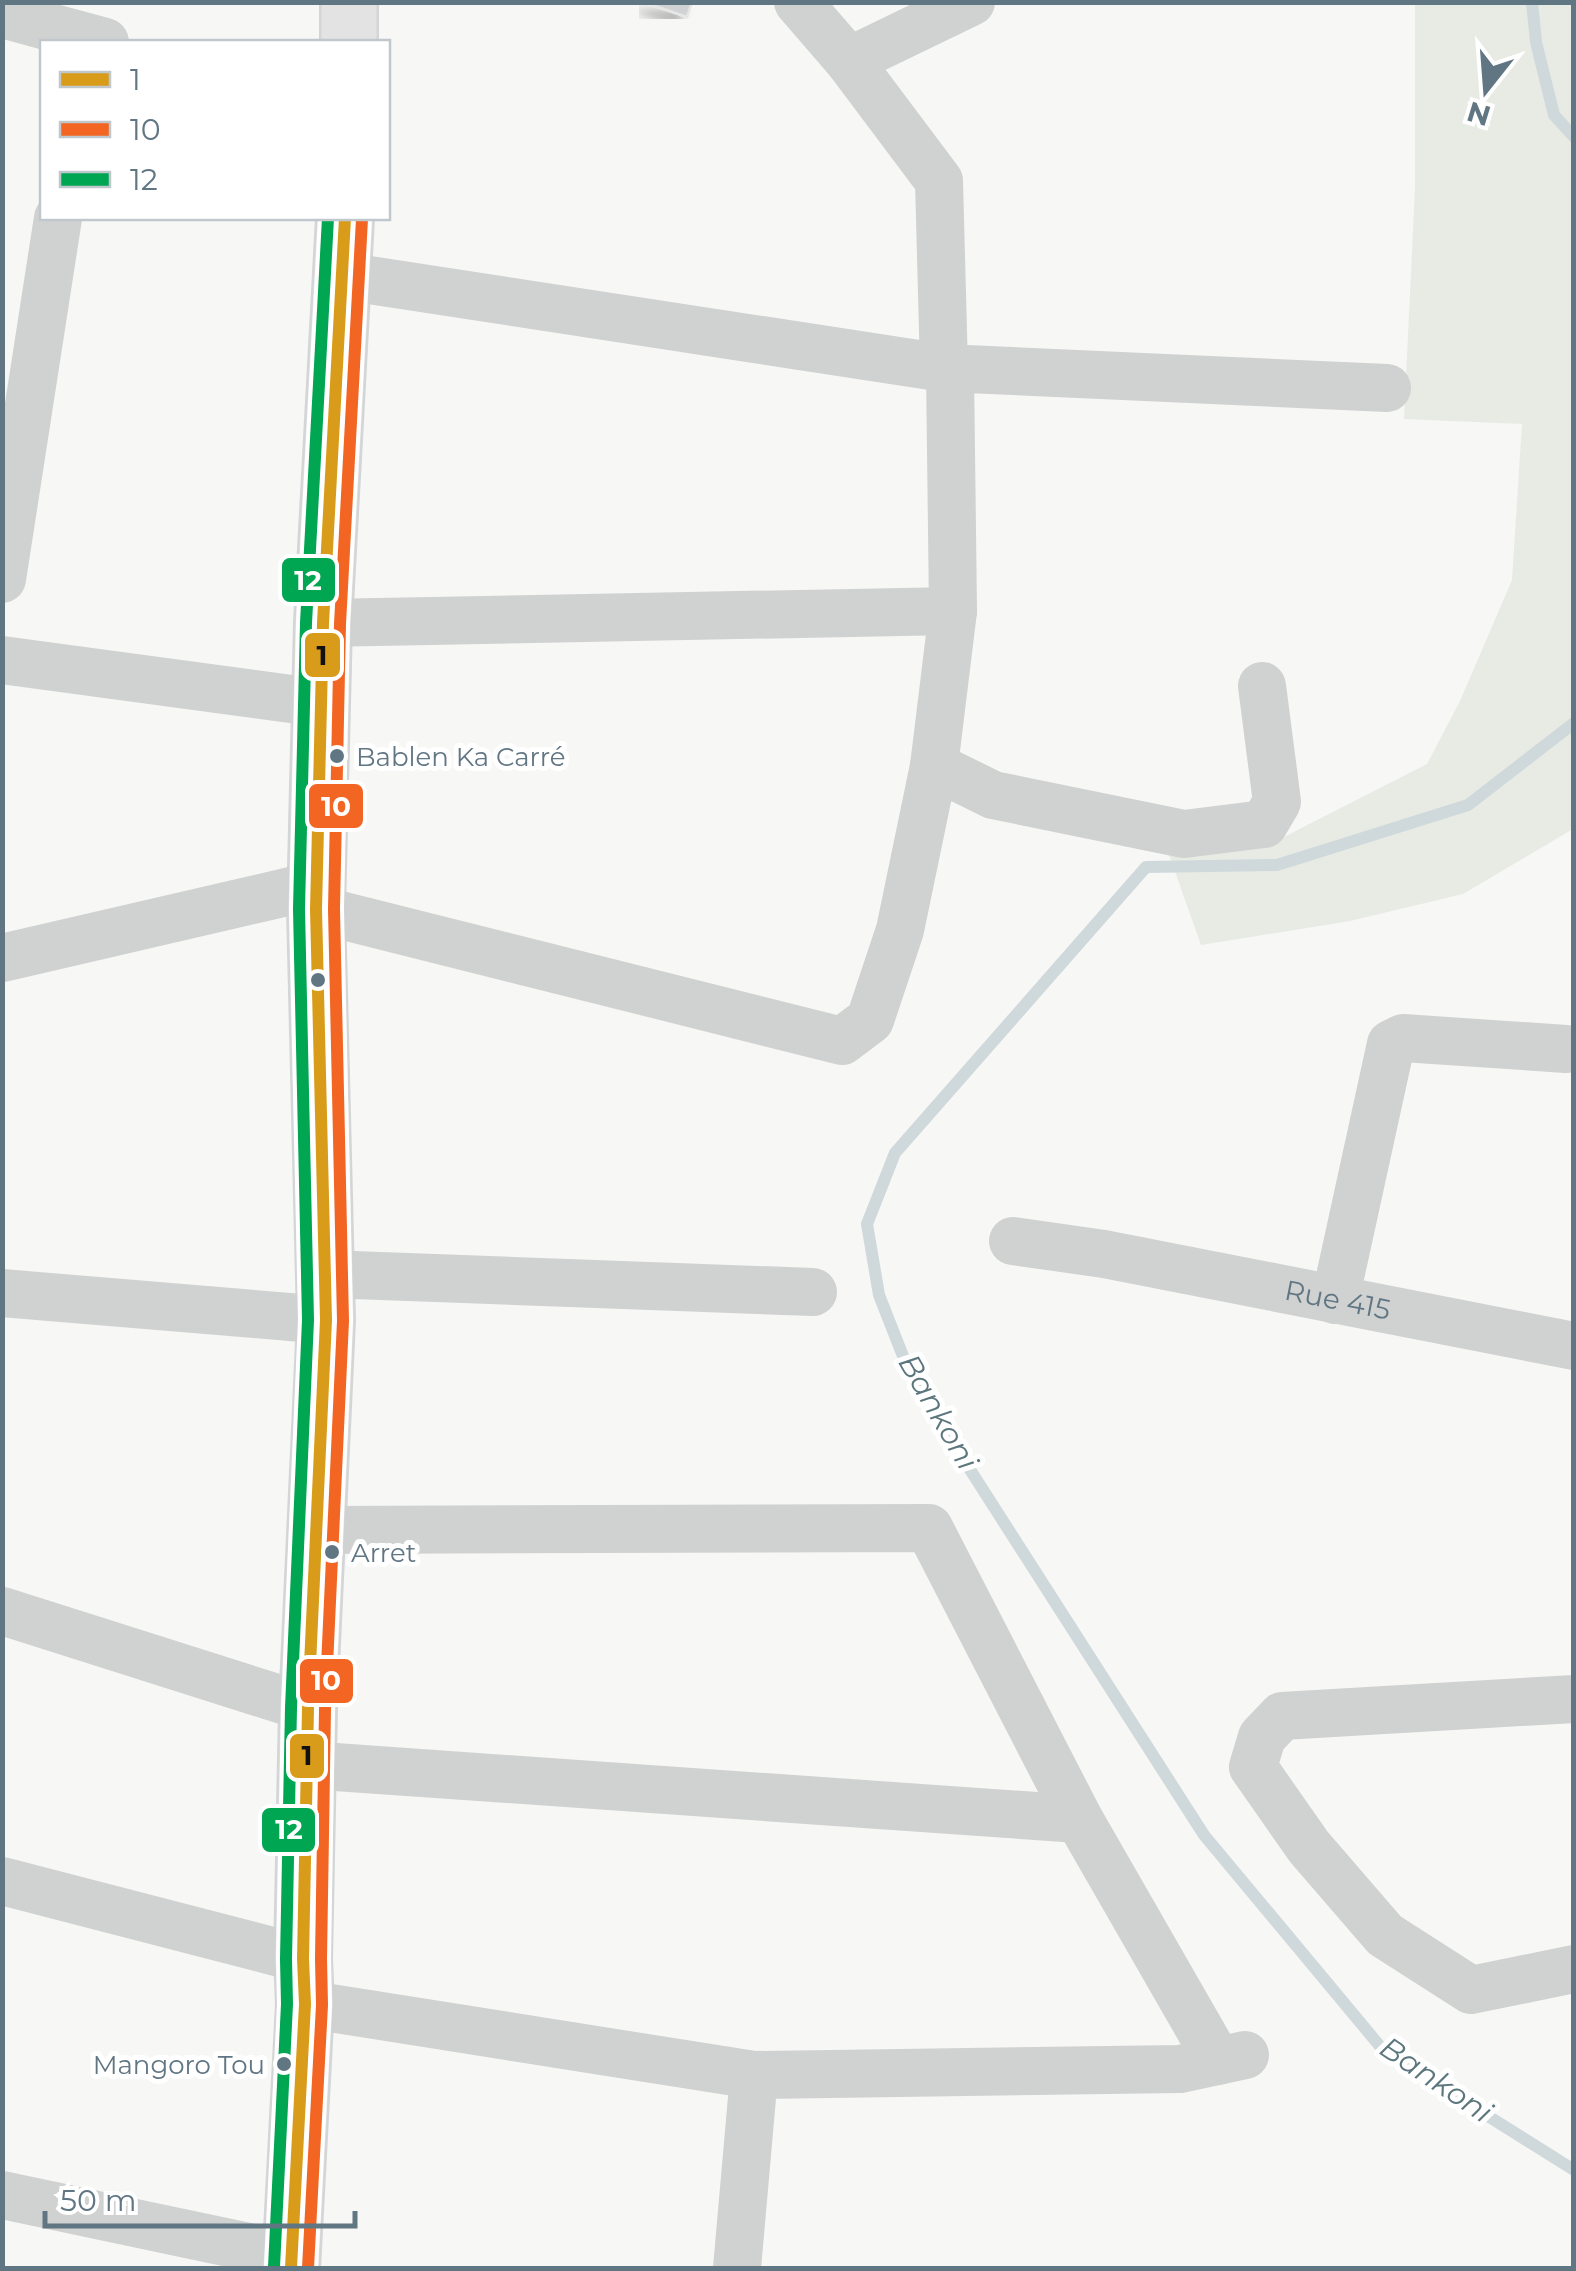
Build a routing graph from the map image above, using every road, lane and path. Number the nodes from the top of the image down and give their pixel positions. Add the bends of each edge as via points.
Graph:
1 (349, 2) edge
2 (798, 2) edge
3 (971, 2) edge
4 (2, 14) edge
5 (88, 40) edge
6 (349, 40) edge
7 (849, 61) junction
8 (58, 220) edge
9 (345, 220) edge
10 (343, 276) junction
11 (947, 368) junction
12 (1387, 388) dead end
13 (2, 579) edge
14 (953, 612) junction
15 (323, 623) junction
16 (2, 660) edge
17 (1262, 686) dead end
18 (321, 702) junction
19 (934, 766) junction
20 (317, 897) junction
21 (2, 958) edge
22 (1566, 1049) dead end
23 (1013, 1241) dead end
24 (814, 1292) dead end
25 (2, 1293) edge
26 (326, 1297) junction
27 (1335, 1300) junction
28 (1574, 1346) edge
29 (316, 1530) junction
30 (2, 1611) edge
31 (1574, 1699) edge
32 (308, 1708) junction
33 (307, 1765) junction
34 (1079, 1819) junction
35 (2, 1881) edge
36 (1574, 1969) edge
37 (304, 1982) junction
38 (754, 2075) junction
39 (2, 2195) edge
40 (291, 2262) edge
41 (738, 2268) edge

1 - 6 main road
2 - 7 street
3 - 7 street
4 - 5 street
7 - 11 street via 938,181
8 - 13 street
9 - 10 main road
10 - 11 street
10 - 15 main road
11 - 12 street
11 - 14 street
14 - 15 street
14 - 19 street
15 - 18 main road
16 - 18 street
17 - 19 street via 1277,802 1264,824 1184,834 993,795
18 - 20 main road
19 - 20 street via 900,930 870,1020 842,1041
20 - 21 street
20 - 26 main road
22 - 27 street via 1403,1038 1391,1044
23 - 27 street, Rue 415
24 - 26 street
25 - 26 street
26 - 29 main road
27 - 28 street, Rue 415
29 - 32 main road
29 - 34 street via 929,1528
30 - 32 street
31 - 36 street via 1282,1716 1262,1737 1254,1766 1309,1847 1385,1935 1471,1990
32 - 33 main road
33 - 34 street
33 - 37 main road
34 - 38 street via 1234,2057 1180,2069
35 - 37 street
37 - 38 street
37 - 40 main road
38 - 41 street
39 - 40 street

